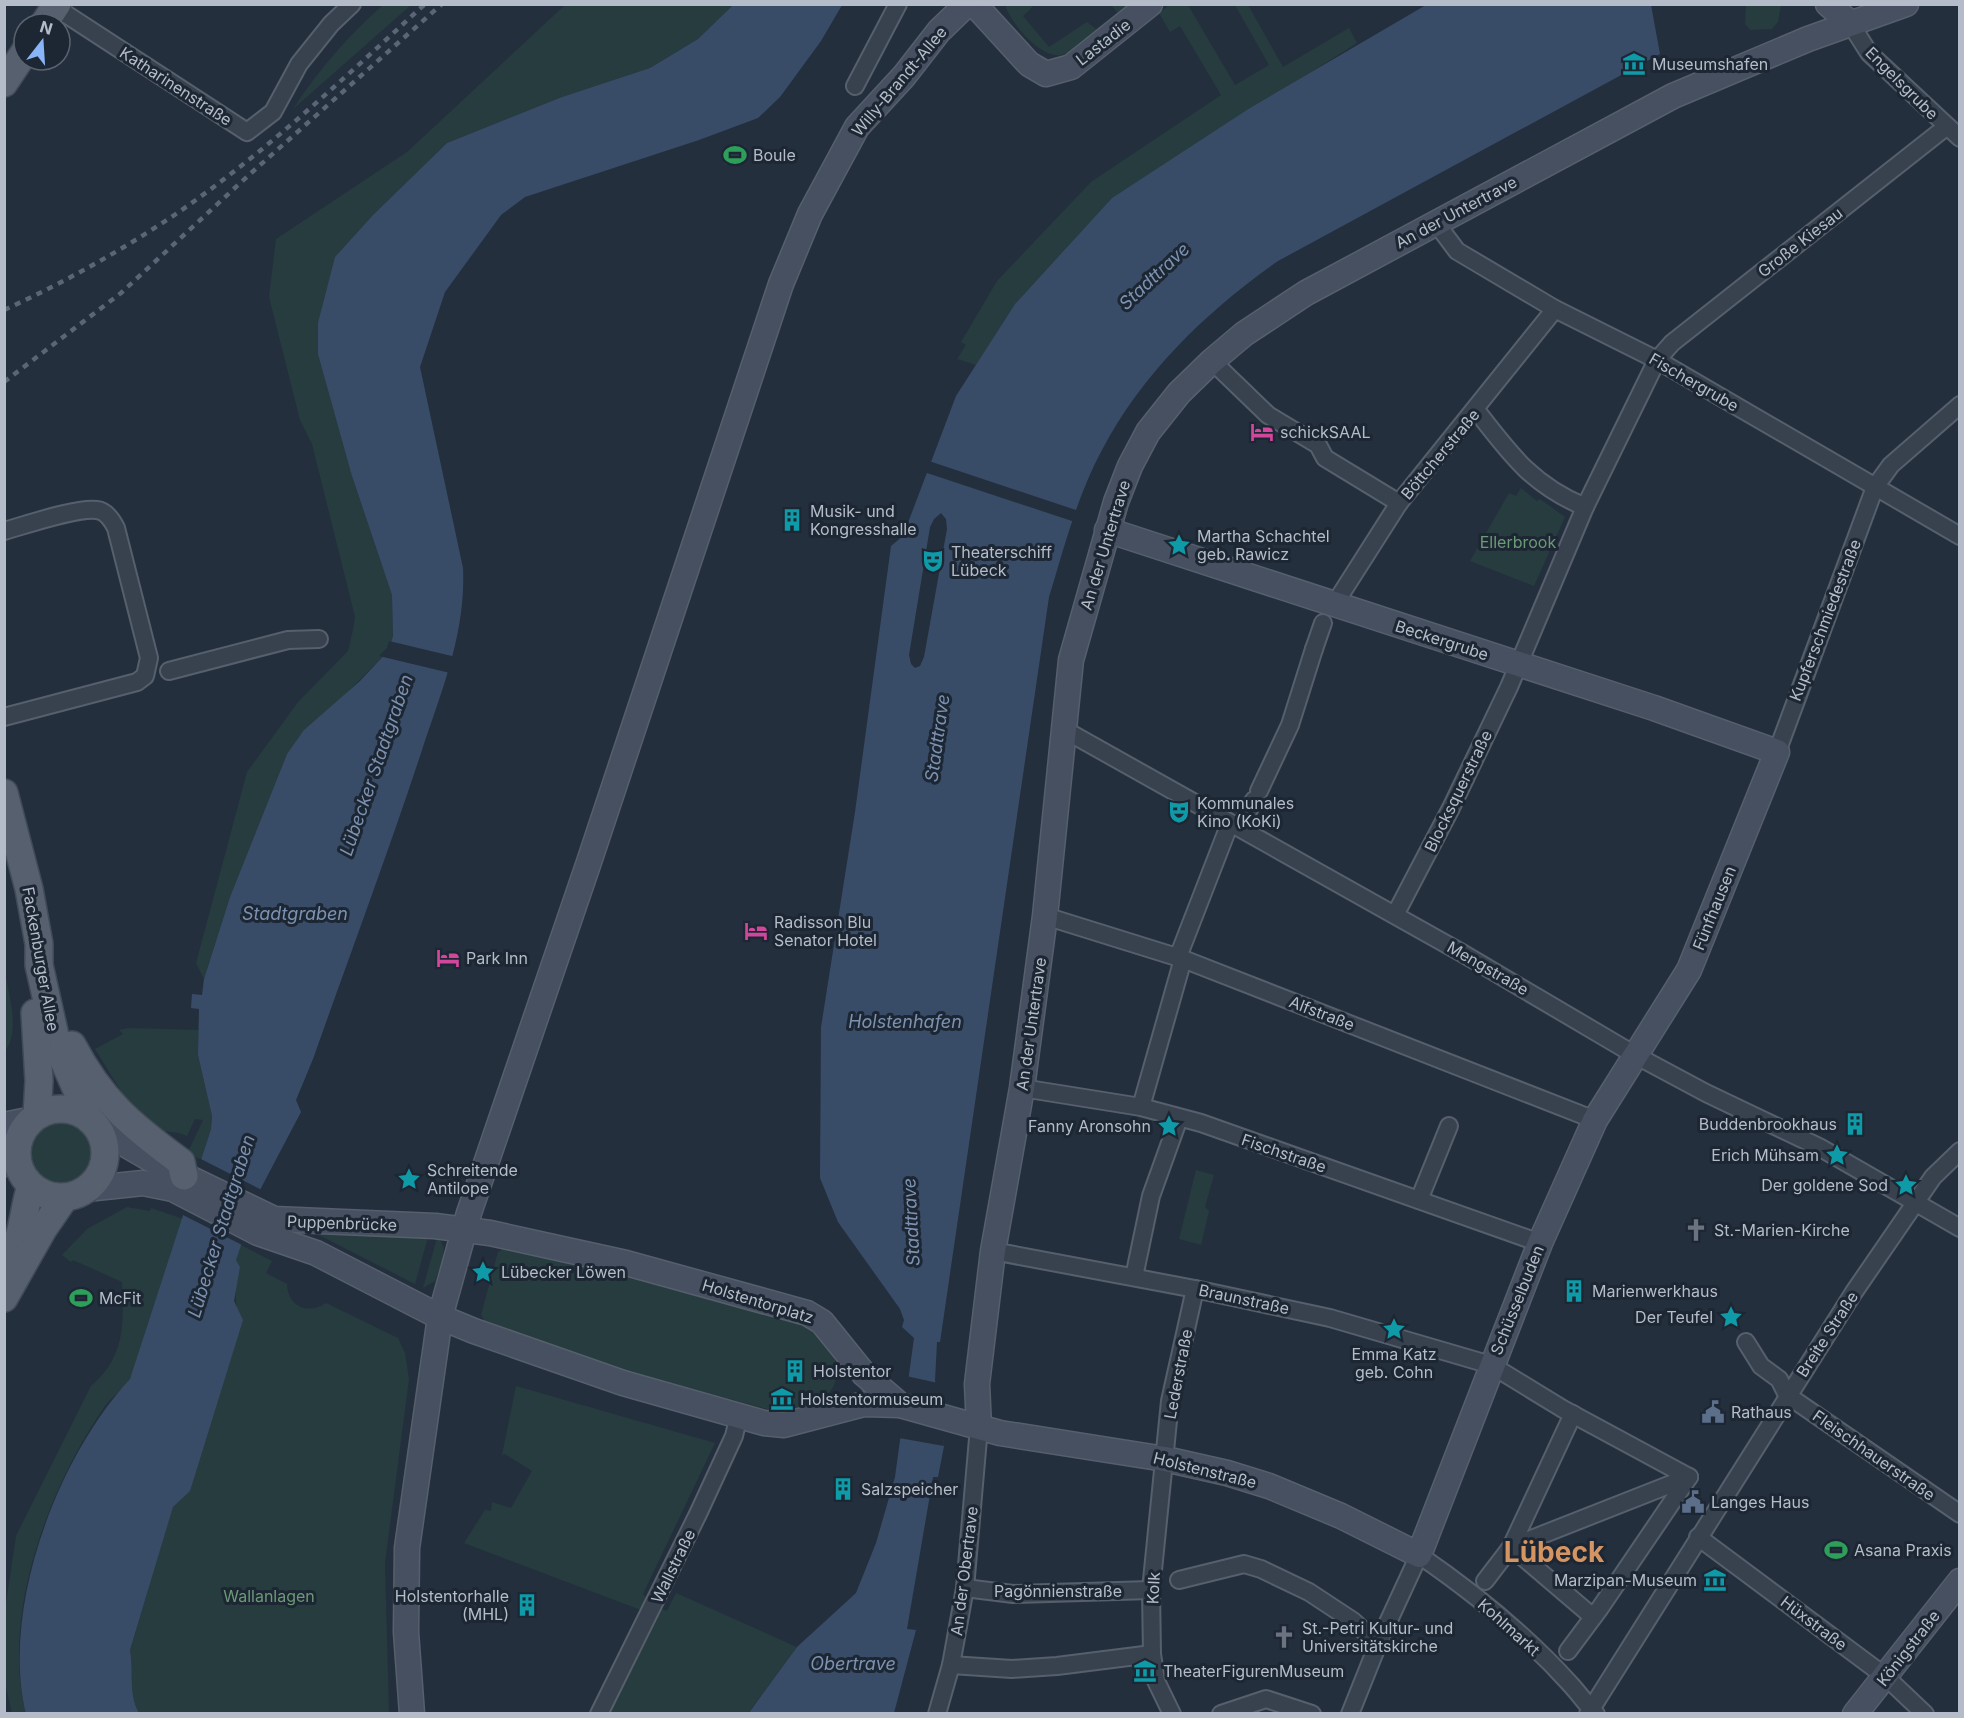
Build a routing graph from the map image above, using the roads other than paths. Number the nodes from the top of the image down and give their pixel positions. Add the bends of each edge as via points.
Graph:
1 (352, 4) edge
2 (898, 4) edge
3 (967, 4) edge
4 (974, 4) edge
5 (1150, 4) edge
6 (1828, 4) edge
7 (1906, 4) edge
8 (49, 11) edge
9 (1850, 23) junction
10 (855, 86) dead end
11 (1946, 127) junction
12 (1959, 138) edge
13 (1436, 223) junction
14 (1556, 309) junction
15 (1657, 360) junction
16 (1212, 362) junction
17 (1959, 405) edge
18 (1476, 410) junction
19 (1875, 488) junction
20 (1399, 503) junction
21 (1585, 507) junction
22 (1107, 530) junction
23 (4, 531) edge
24 (1959, 536) edge
25 (1328, 613) junction
26 (319, 639) dead end
27 (1518, 664) junction
28 (169, 671) dead end
29 (4, 717) edge
30 (1063, 729) junction
31 (1777, 752) junction
32 (4, 793) edge
33 (1248, 808) junction
34 (4, 865) edge
35 (1395, 915) junction
36 (1045, 916) junction
37 (39, 944) junction
38 (1181, 958) junction
39 (1635, 1055) junction
40 (1022, 1088) junction
41 (1141, 1107) junction
42 (35, 1117) junction
43 (1179, 1118) junction
44 (1594, 1120) junction
45 (93, 1124) junction
46 (4, 1125) edge
47 (1449, 1126) dead end
48 (1959, 1152) edge
49 (18, 1172) edge
50 (182, 1184) junction
51 (75, 1193) junction
52 (1419, 1200) junction
53 (1915, 1203) junction
54 (261, 1225) junction
55 (1955, 1226) edge
56 (464, 1229) junction
57 (1540, 1243) junction
58 (993, 1251) junction
59 (4, 1269) edge
60 (1134, 1277) junction
61 (1195, 1289) junction
62 (4, 1298) edge
63 (440, 1317) junction
64 (1746, 1342) dead end
65 (1491, 1365) junction
66 (1788, 1395) junction
67 (901, 1405) junction
68 (1568, 1412) junction
69 (740, 1415) junction
70 (979, 1426) junction
71 (1165, 1459) junction
72 (1689, 1477) junction
73 (1959, 1514) edge
74 (1698, 1537) junction
75 (1511, 1547) junction
76 (1419, 1555) junction
77 (1179, 1580) dead end
78 (1485, 1581) dead end
79 (1959, 1581) edge
80 (965, 1588) junction
81 (1151, 1590) junction
82 (1593, 1617) junction
83 (1378, 1644) junction
84 (1568, 1651) dead end
85 (1152, 1654) junction
86 (951, 1665) junction
87 (1886, 1677) junction
88 (1591, 1712) edge
89 (412, 1713) edge
90 (599, 1713) edge
91 (937, 1713) edge
92 (1172, 1713) edge
93 (1221, 1713) edge
94 (1312, 1713) edge
95 (1350, 1713) edge
96 (1856, 1713) edge
97 (1925, 1713) edge

1 - 8 street, Katharinenstraße via 299,64 273,112 247,132
2 - 10 street
3 - 56 main road, Willy-Brandt-Allee via 857,127 810,214 781,284
4 - 5 main road, Lastadie via 1029,64 1046,74 1071,67
6 - 9 main road
7 - 9 main road, An der Untertrave
9 - 11 street, Engelsgrube via 1869,54
9 - 13 main road, An der Untertrave via 1673,96
11 - 12 street, Engelsgrube
11 - 15 street, Große Kiesau via 1672,343
13 - 14 street, Fischergrube via 1457,251
13 - 16 main road, An der Untertrave via 1306,293 1244,334
14 - 15 street, Fischergrube
14 - 18 street, Böttcherstraße
15 - 19 street, Fischergrube
15 - 21 street
16 - 20 street via 1268,415 1318,445 1325,458
16 - 22 main road, An der Untertrave via 1179,393 1148,432 1130,466
17 - 19 street, Kupferschmiedestraße via 1891,465
18 - 20 street, Böttcherstraße
18 - 21 street via 1532,478 1551,492
19 - 24 street, Fischergrube
19 - 31 street, Kupferschmiedestraße
20 - 25 street, Böttcherstraße
21 - 27 street
22 - 25 main road, Beckergrube
22 - 30 main road, An der Untertrave via 1071,660
23 - 29 street via 94,509 113,521 149,658 145,676 137,682
25 - 27 main road, Beckergrube
25 - 33 street, Böttcherstraße via 1290,724
26 - 28 street via 288,640
27 - 31 main road, Beckergrube
27 - 35 street, Blocksquerstraße via 1451,808
30 - 33 street, Mengstraße
30 - 36 main road, An der Untertrave
31 - 39 main road, Fünfhausen via 1689,970
32 - 37 main road, Fackenburger Allee
33 - 35 street, Mengstraße
33 - 38 street, Böttcherstraße
34 - 42 main road, Fackenburger Allee via 16,897 32,995 39,1064
35 - 39 street, Mengstraße
36 - 38 street, Alfstraße
36 - 40 main road, An der Untertrave
37 - 45 main road, Fackenburger Allee via 39,965 57,1045
37 - 50 main road via 60,1014 86,1068 129,1122 181,1162
38 - 41 street, Böttcherstraße
38 - 44 street, Alfstraße
39 - 44 main road, Schüsselbuden
39 - 53 street, Mengstraße via 1819,1147
40 - 41 street, Fischstraße
40 - 58 main road, An der Untertrave
41 - 43 street, Fischstraße
42 - 45 main road via 64,1109
42 - 46 main road
42 - 49 main road via 18,1144
43 - 52 street, Fischstraße
43 - 60 street via 1151,1196
44 - 57 main road, Schüsselbuden
45 - 50 main road, Puppenbrücke
45 - 51 main road via 104,1144 104,1163 96,1180
47 - 52 street
48 - 53 street, Breite Straße via 1933,1177
49 - 51 main road via 47,1195
49 - 59 main road via 26,1203 23,1229
50 - 51 main road, Puppenbrücke via 142,1184
50 - 54 main road, Puppenbrücke
51 - 62 main road via 43,1229
52 - 57 street, Fischstraße
53 - 55 street, Mengstraße
53 - 66 street, Breite Straße
54 - 56 main road, Puppenbrücke via 290,1221
54 - 63 main road, Puppenbrücke
56 - 63 main road, Willy-Brandt-Allee
56 - 67 main road, Holstentorplatz via 626,1263 816,1317 833,1332 871,1382
57 - 65 main road, Schüsselbuden
58 - 60 street, Braunstraße
58 - 70 main road, An der Untertrave via 977,1384
60 - 61 street, Braunstraße
61 - 65 street, Braunstraße via 1330,1318
61 - 71 street, Lederstraße via 1170,1401
63 - 69 main road via 623,1383
63 - 89 main road, Willy-Brandt-Allee via 408,1548 406,1632
64 - 66 street via 1761,1366 1777,1378
65 - 68 street, Braunstraße
65 - 76 main road, Schüsselbuden
66 - 73 street, Fleischhauerstraße
66 - 74 street, Breite Straße
67 - 69 main road via 851,1406 784,1425
67 - 70 main road, Holstenstraße
68 - 72 street, Braunstraße
68 - 75 street
69 - 90 street, Wallstraße via 718,1470
70 - 71 main road, Holstenstraße
70 - 80 street, An der Obertrave
71 - 76 main road, Holstenstraße via 1269,1486
71 - 81 street, Kolk
72 - 75 street
72 - 82 street
74 - 87 street, Hüxstraße
74 - 88 street, Breite Straße
75 - 78 street
75 - 82 street
76 - 83 street
76 - 88 street, Kohlmarkt via 1523,1639 1572,1686
77 - 83 street via 1244,1564 1261,1569 1309,1592 1353,1621
79 - 87 main road, Königstraße
80 - 81 street, Pagönnienstraße via 1013,1594
80 - 86 street, An der Obertrave
81 - 85 street, Kolk
82 - 84 street
83 - 95 street
85 - 86 street via 1012,1669
85 - 92 street, Kolk via 1156,1681
86 - 91 street, An der Obertrave
87 - 96 main road, Königstraße
87 - 97 street, Hüxstraße
93 - 94 street via 1266,1699

